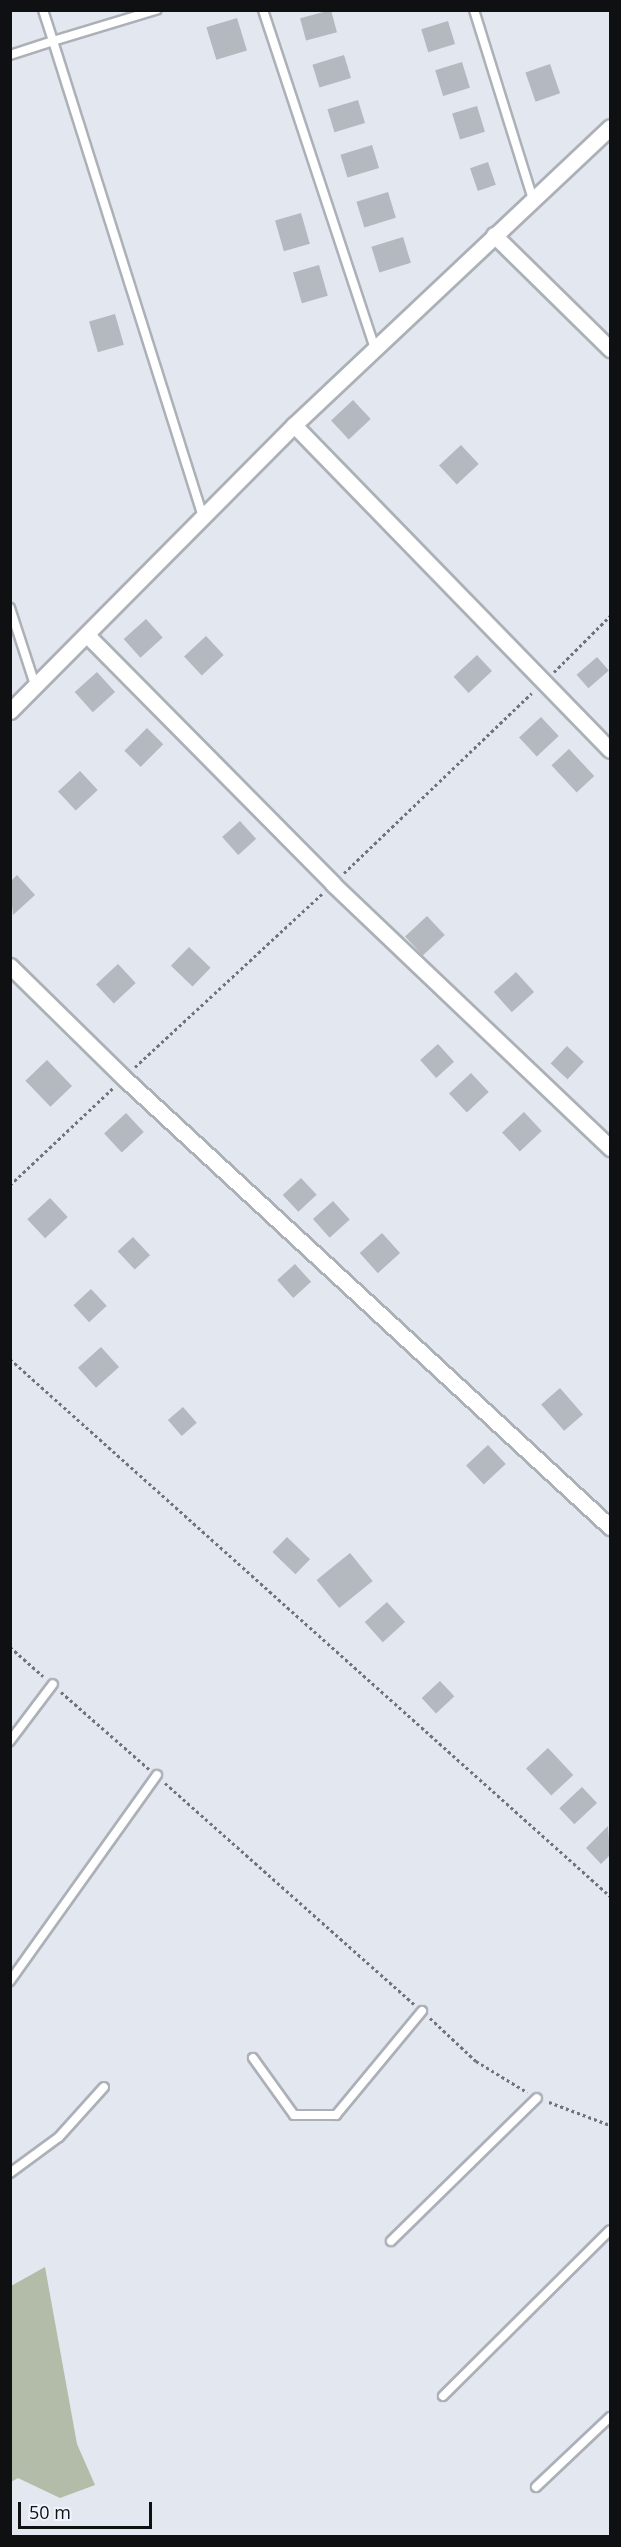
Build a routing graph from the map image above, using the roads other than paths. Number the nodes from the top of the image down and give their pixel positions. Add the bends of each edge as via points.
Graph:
1 (43, 10) edge
2 (156, 10) edge
3 (263, 10) edge
4 (474, 10) edge
5 (53, 41) junction
6 (10, 55) edge
7 (610, 127) edge
8 (533, 199) junction
9 (494, 235) junction
10 (375, 348) junction
11 (610, 349) edge
12 (294, 426) junction
13 (203, 518) junction
14 (10, 608) edge
15 (88, 636) junction
16 (36, 687) junction
17 (10, 711) edge
18 (610, 750) edge
19 (10, 966) edge
20 (610, 1148) edge
21 (610, 1527) edge
22 (53, 1684) road end
23 (10, 1741) edge
24 (156, 1775) road end
25 (10, 1981) edge
26 (422, 2012) road end
27 (253, 2058) dead end
28 (104, 2087) dead end
29 (537, 2098) road end
30 (10, 2173) edge
31 (610, 2230) edge
32 (391, 2241) dead end
33 (443, 2396) dead end
34 (610, 2417) edge
35 (536, 2487) dead end

1 - 5 lane
2 - 5 lane
3 - 10 lane
4 - 8 lane
5 - 6 lane
5 - 13 lane
7 - 8 street
8 - 9 street
9 - 10 street
9 - 11 street
10 - 12 street
12 - 13 street
12 - 18 street
13 - 15 street
14 - 16 lane
15 - 16 street
15 - 20 street via 333,884
16 - 17 street
19 - 21 street via 124,1078
22 - 23 lane
24 - 25 lane
26 - 27 lane via 336,2115 294,2115
28 - 30 lane via 59,2137
29 - 32 lane
31 - 33 lane
34 - 35 lane

